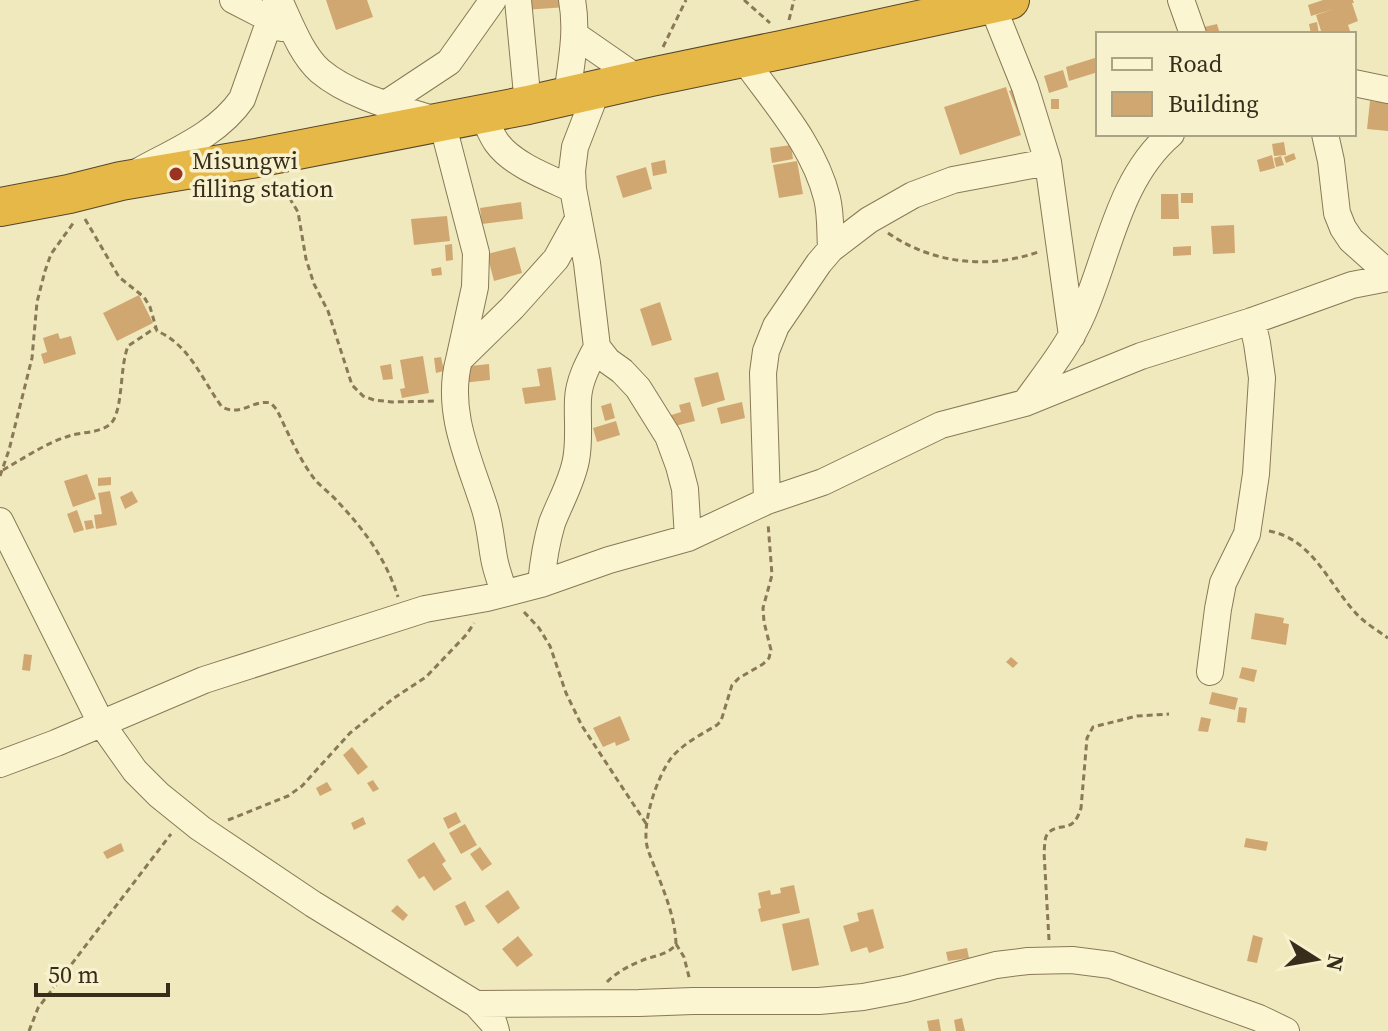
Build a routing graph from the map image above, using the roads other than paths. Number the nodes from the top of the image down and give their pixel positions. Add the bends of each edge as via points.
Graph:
1 (233, 0) edge
2 (493, 0) edge
3 (518, 0) edge
4 (572, 0) edge
5 (1181, 0) edge
6 (997, 2) edge
7 (275, 6) edge
8 (1192, 32) edge
9 (575, 35) junction
10 (743, 58) junction
11 (646, 78) junction
12 (1356, 83) edge
13 (1388, 90) edge
14 (582, 93) junction
15 (387, 103) junction
16 (528, 105) junction
17 (482, 114) junction
18 (442, 122) junction
19 (1169, 136) edge
20 (1325, 136) edge
21 (1048, 162) junction
22 (121, 181) junction
23 (573, 189) junction
24 (0, 207) edge
25 (577, 221) junction
26 (831, 249) junction
27 (1388, 273) edge
28 (475, 287) junction
29 (529, 288) junction
30 (1252, 321) junction
31 (1072, 336) junction
32 (597, 347) junction
33 (459, 360) junction
34 (1025, 403) junction
35 (767, 501) junction
36 (0, 521) edge
37 (688, 538) junction
38 (541, 584) junction
39 (495, 596) junction
40 (1210, 672) dead end
41 (101, 723) junction
42 (0, 764) edge
43 (476, 1004) junction
44 (496, 1031) edge
45 (1286, 1031) edge

1 - 7 street
2 - 15 street via 449,62
3 - 16 street
4 - 9 street
5 - 8 street
6 - 10 highway
6 - 21 street
7 - 15 street via 318,69
7 - 22 street via 242,99 232,113
9 - 11 street
9 - 14 street
10 - 11 highway
10 - 26 street via 817,167 828,201
11 - 14 highway
12 - 13 street
14 - 16 highway
14 - 23 street
15 - 18 street
16 - 17 highway
17 - 18 highway
17 - 23 street via 508,154
18 - 22 highway
18 - 28 street via 476,253
19 - 31 street via 1127,193
20 - 27 street via 1343,228
21 - 26 street via 953,180 913,195
21 - 31 street
22 - 24 highway
23 - 25 street
25 - 29 street via 556,259
25 - 32 street
26 - 35 street via 789,305 766,351
27 - 30 street
28 - 29 street
28 - 33 street
29 - 33 street
30 - 34 street via 1141,356
30 - 40 street via 1262,378 1256,474 1247,534 1223,583
31 - 34 street
32 - 37 street via 638,388 668,436 685,489
32 - 38 street via 584,371 576,458 548,537
33 - 39 street via 456,402 463,448 490,528
34 - 35 street via 941,425 823,482
35 - 37 street
36 - 41 street
37 - 38 street
38 - 39 street
39 - 41 street via 404,615 204,680
41 - 42 street
41 - 43 street via 135,771 192,822
43 - 44 street
43 - 45 street via 819,1001 1050,959 1111,965

